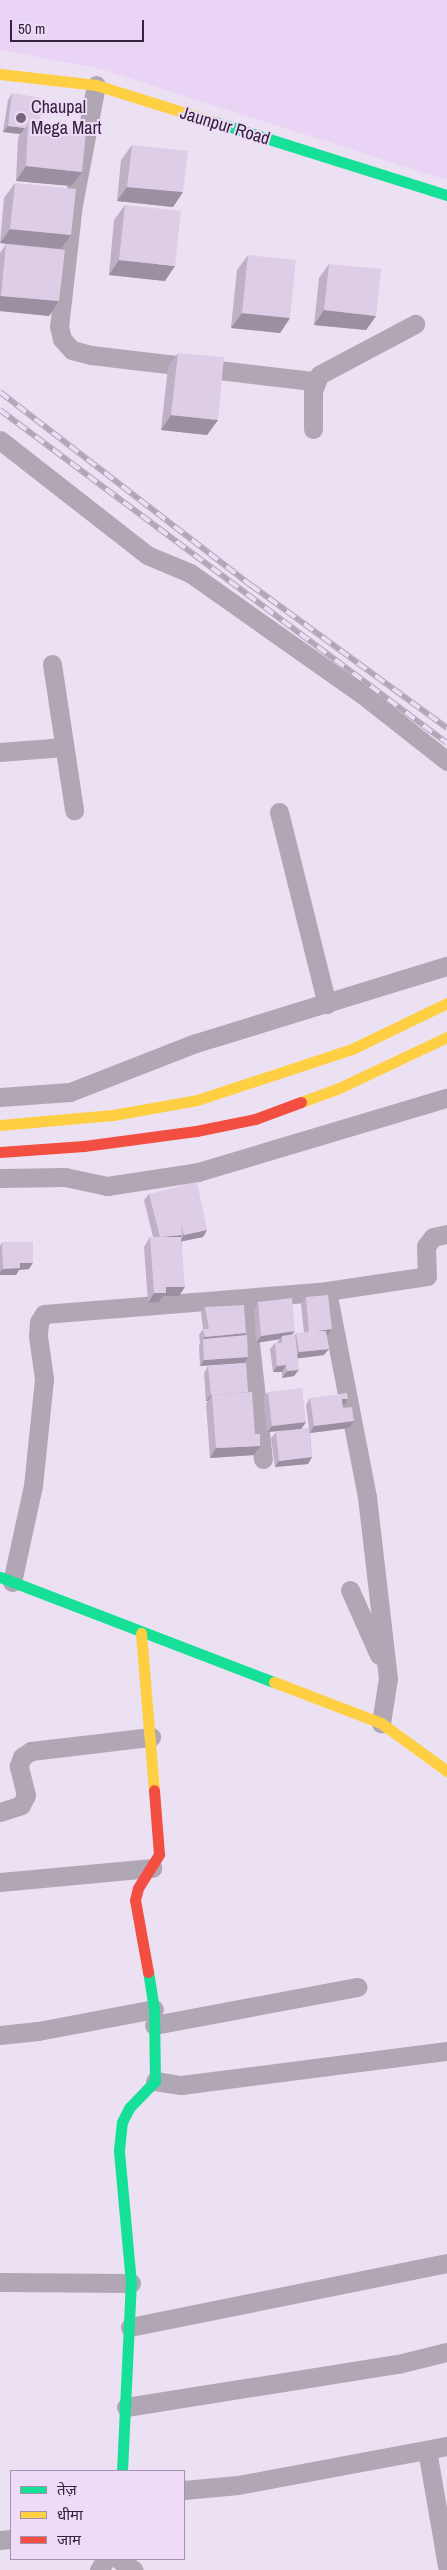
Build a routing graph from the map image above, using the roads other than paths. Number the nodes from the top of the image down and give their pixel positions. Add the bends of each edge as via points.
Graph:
1 (0, 74) edge
2 (96, 85) junction
3 (447, 195) edge
4 (415, 324) dead end
5 (314, 381) junction
6 (313, 429) dead end
7 (0, 440) edge
8 (52, 664) dead end
9 (64, 747) junction
10 (0, 752) edge
11 (447, 761) edge
12 (74, 810) dead end
13 (279, 812) dead end
14 (447, 966) edge
15 (447, 1003) edge
16 (327, 1004) junction
17 (447, 1037) edge
18 (0, 1097) edge
19 (447, 1098) edge
20 (0, 1125) edge
21 (0, 1152) edge
22 (0, 1178) edge
23 (447, 1234) edge
24 (327, 1291) junction
25 (245, 1298) junction
26 (263, 1459) dead end
27 (6, 1580) edge
28 (350, 1590) dead end
29 (141, 1633) junction
30 (388, 1678) junction
31 (381, 1723) junction
32 (151, 1737) junction
33 (447, 1771) edge
34 (0, 1812) edge
35 (152, 1868) junction
36 (0, 1882) edge
37 (357, 1987) dead end
38 (154, 2017) junction
39 (0, 2035) edge
40 (447, 2052) edge
41 (155, 2081) junction
42 (447, 2263) edge
43 (0, 2282) edge
44 (131, 2283) junction
45 (130, 2327) junction
46 (447, 2352) edge
47 (126, 2407) junction
48 (447, 2446) edge
49 (427, 2450) junction
50 (122, 2470) edge
51 (185, 2490) edge
52 (105, 2561) edge
53 (447, 2566) edge
54 (134, 2570) edge

1 - 2 main road, Jaunpur Road
2 - 3 main road, Jaunpur Road
2 - 5 street via 73,204 59,326 62,340 72,350 91,355
4 - 5 street via 319,375
5 - 6 street
7 - 11 street via 147,555 190,573 367,698
8 - 9 street
9 - 10 street
9 - 12 street
13 - 16 street
14 - 16 street
15 - 20 main road via 352,1049 197,1100 113,1115
16 - 18 street via 196,1043 70,1092
17 - 21 main road via 337,1089 255,1119 196,1131 84,1146
19 - 22 street via 198,1172 107,1186 65,1177
23 - 24 street via 433,1237 426,1246 427,1276
24 - 25 street
24 - 30 street via 367,1496
25 - 26 street
25 - 27 street via 44,1314 39,1322 38,1336 44,1379 33,1486
27 - 29 main road
28 - 30 street
29 - 31 main road
29 - 32 main road
30 - 31 street
31 - 33 main road
32 - 34 street via 30,1751 18,1766 26,1795 21,1805
32 - 35 main road via 158,1854
35 - 36 street
35 - 38 main road via 138,1888 135,1900
37 - 38 street
38 - 39 street
38 - 41 main road
40 - 41 street via 181,2085
41 - 44 main road via 129,2108 122,2122 119,2150
42 - 45 street
43 - 44 street
44 - 45 main road
45 - 47 main road
46 - 47 street via 398,2364
47 - 50 main road
48 - 49 street
49 - 51 street via 238,2485
49 - 53 street
52 - 54 street

